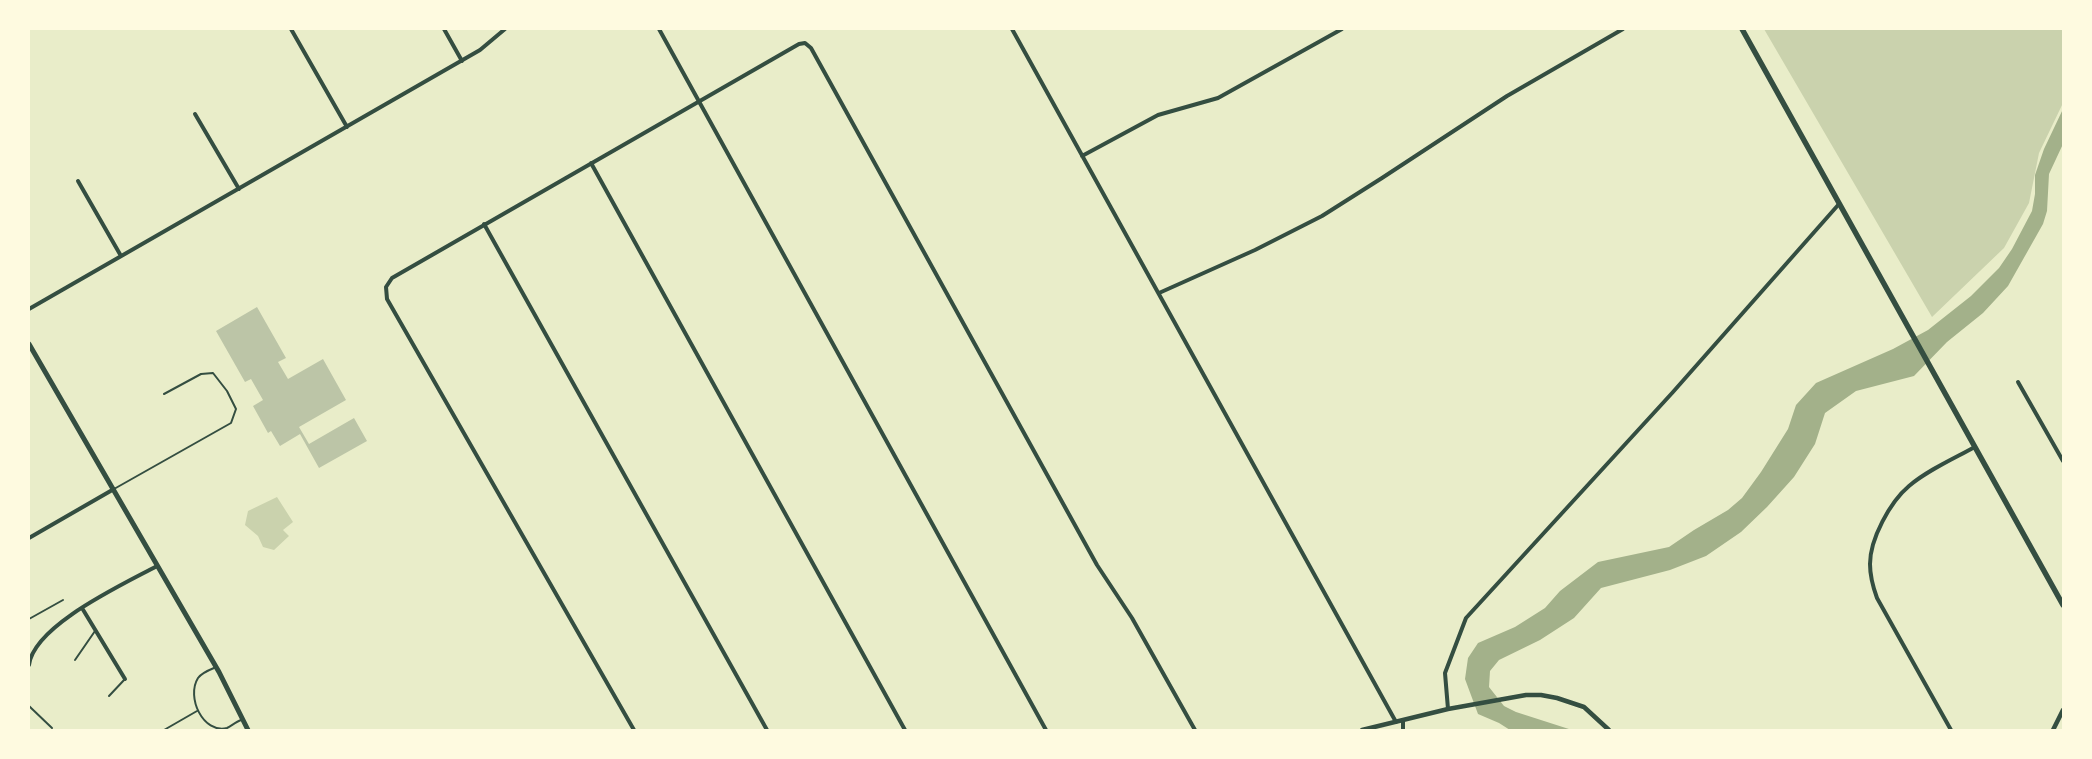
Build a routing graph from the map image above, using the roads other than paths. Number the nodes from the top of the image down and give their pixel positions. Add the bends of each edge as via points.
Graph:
1 (291, 29) edge
2 (444, 29) edge
3 (505, 29) edge
4 (659, 29) edge
5 (1012, 29) edge
6 (1342, 29) edge
7 (1623, 29) edge
8 (1742, 29) edge
9 (462, 61) junction
10 (699, 101) junction
11 (195, 114) dead end
12 (347, 127) junction
13 (1082, 156) junction
14 (591, 163) junction
15 (78, 181) dead end
16 (239, 189) junction
17 (1839, 204) junction
18 (484, 224) junction
19 (121, 256) junction
20 (1159, 293) junction
21 (29, 309) edge
22 (29, 344) edge
23 (2018, 382) dead end
24 (164, 394) dead end
25 (1975, 447) junction
26 (2063, 461) edge
27 (114, 489) junction
28 (29, 538) edge
29 (157, 566) junction
30 (63, 600) dead end
31 (2063, 605) edge
32 (82, 608) junction
33 (29, 619) edge
34 (95, 630) junction
35 (75, 660) dead end
36 (29, 665) edge
37 (216, 666) junction
38 (125, 679) joint
39 (109, 696) dead end
40 (29, 706) edge
41 (1448, 709) junction
42 (2063, 710) edge
43 (197, 711) junction
44 (2063, 718) edge
45 (242, 719) junction
46 (1403, 721) junction
47 (1396, 722) junction
48 (2056, 724) junction
49 (52, 728) dead end
50 (164, 730) edge
51 (248, 730) edge
52 (634, 730) edge
53 (767, 730) edge
54 (905, 730) edge
55 (1046, 730) edge
56 (1196, 730) edge
57 (1362, 730) edge
58 (1404, 730) edge
59 (1609, 730) edge
60 (1951, 730) edge
61 (2053, 730) edge

1 - 12 street
2 - 9 street
3 - 9 street
4 - 10 street
5 - 13 street
6 - 13 street via 1218,98 1158,115
7 - 20 street via 1507,96 1322,216
8 - 17 main road
9 - 12 street
10 - 14 street
10 - 55 street
10 - 56 street via 799,44 806,43 810,48 1097,565 1132,618
11 - 16 street
12 - 16 street
13 - 20 street
14 - 18 street
14 - 54 street
15 - 19 street
16 - 19 street
17 - 25 main road
17 - 41 street via 1673,392 1466,618 1445,673
18 - 52 street via 392,278 386,287 387,299
18 - 53 street
19 - 21 street
20 - 47 street
22 - 27 main road
23 - 26 street
24 - 27 lane via 201,374 213,373 236,409 231,423
25 - 31 main road
25 - 60 street via 1918,479 1899,496 1882,523 1870,563 1877,598
27 - 28 street
27 - 29 main road
29 - 32 street
29 - 37 main road
30 - 33 lane
32 - 34 street
32 - 36 street via 52,628 39,642
34 - 35 lane
34 - 38 street
37 - 43 lane via 198,677 194,701
37 - 45 main road
38 - 39 lane
40 - 49 lane
41 - 46 street
41 - 59 street via 1541,695 1584,707
42 - 48 street
43 - 45 lane via 216,727 226,728
43 - 50 lane
44 - 48 street
45 - 51 main road
46 - 47 street
46 - 58 street
47 - 57 street
48 - 61 street

